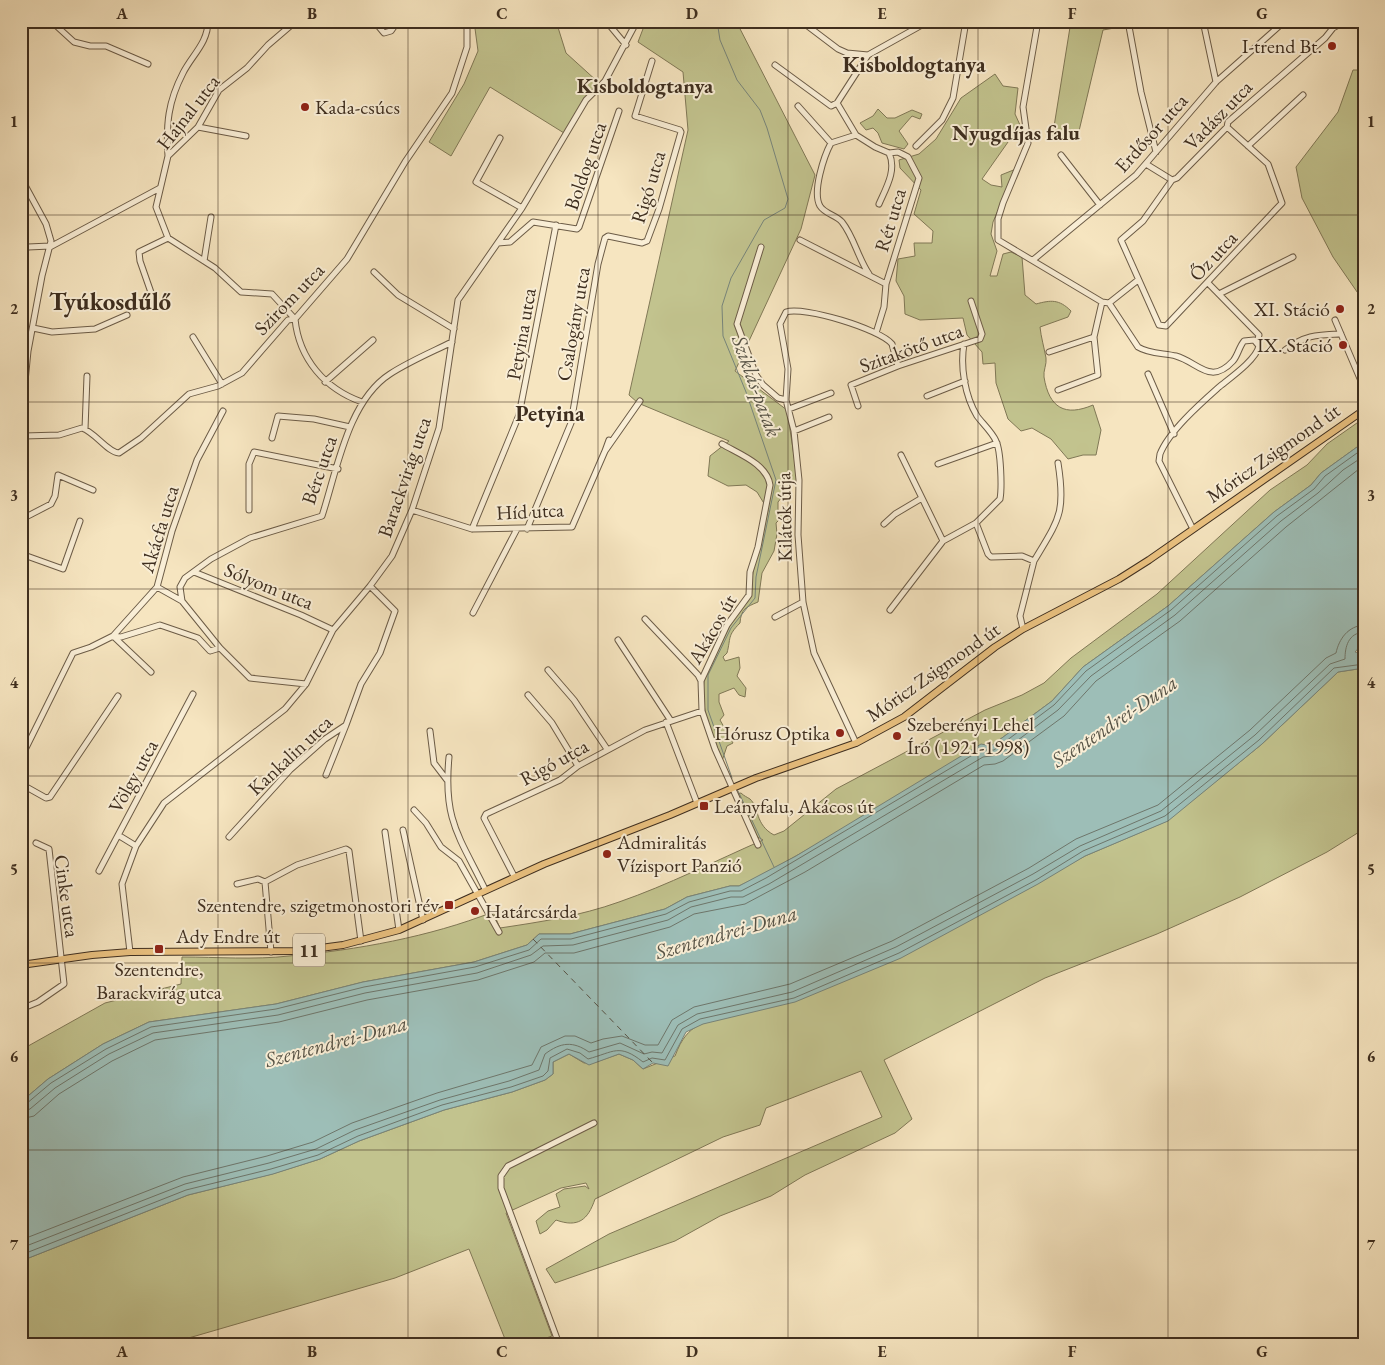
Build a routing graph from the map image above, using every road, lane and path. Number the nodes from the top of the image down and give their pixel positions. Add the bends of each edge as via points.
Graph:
1 (51, 21) edge
2 (208, 21) edge
3 (296, 21) edge
4 (380, 21) edge
5 (398, 21) edge
6 (467, 21) edge
7 (606, 21) edge
8 (638, 21) edge
9 (801, 21) edge
10 (929, 21) edge
11 (966, 21) edge
12 (1038, 21) edge
13 (1128, 21) edge
14 (1203, 21) edge
15 (1330, 21) edge
16 (1346, 21) edge
17 (1283, 22) edge
18 (1333, 28) junction
19 (626, 45) junction
20 (868, 55) junction
21 (652, 61) dead end
22 (148, 64) dead end
23 (775, 65) dead end
24 (1216, 82) junction
25 (1303, 95) dead end
26 (836, 103) junction
27 (798, 106) dead end
28 (619, 111) dead end
29 (198, 127) junction
30 (1227, 128) junction
31 (856, 135) junction
32 (246, 136) dead end
33 (500, 138) dead end
34 (831, 143) junction
35 (916, 146) dead end
36 (1248, 146) junction
37 (1156, 152) junction
38 (889, 153) junction
39 (168, 156) junction
40 (1061, 156) dead end
41 (1146, 164) junction
42 (21, 178) edge
43 (1172, 180) junction
44 (160, 188) junction
45 (878, 204) dead end
46 (1100, 205) junction
47 (522, 208) junction
48 (211, 218) dead end
49 (556, 225) junction
50 (608, 236) joint
51 (168, 238) junction
52 (800, 240) dead end
53 (498, 243) junction
54 (761, 246) dead end
55 (50, 247) junction
56 (21, 253) edge
57 (1293, 256) dead end
58 (1033, 260) junction
59 (204, 261) junction
60 (374, 272) dead end
61 (869, 274) junction
62 (1138, 280) junction
63 (1208, 283) junction
64 (886, 284) junction
65 (1219, 294) junction
66 (154, 301) dead end
67 (971, 301) dead end
68 (1105, 303) junction
69 (127, 315) dead end
70 (295, 319) junction
71 (1335, 320) dead end
72 (33, 328) junction
73 (454, 329) junction
74 (876, 333) junction
75 (1341, 334) junction
76 (193, 337) dead end
77 (1094, 338) junction
78 (373, 340) dead end
79 (452, 342) junction
80 (1257, 343) junction
81 (964, 344) junction
82 (1285, 350) dead end
83 (28, 351) junction
84 (1048, 352) dead end
85 (21, 354) edge
86 (898, 366) junction
87 (1148, 374) dead end
88 (87, 376) dead end
89 (965, 381) junction
90 (325, 382) junction
91 (222, 384) junction
92 (1364, 388) edge
93 (1058, 390) dead end
94 (830, 393) dead end
95 (927, 396) dead end
96 (786, 400) junction
97 (362, 402) junction
98 (640, 402) dead end
99 (858, 406) dead end
100 (789, 409) junction
101 (1364, 410) edge
102 (223, 411) dead end
103 (829, 417) dead end
104 (350, 427) junction
105 (22, 428) edge
106 (84, 429) junction
107 (794, 431) junction
108 (1174, 434) junction
109 (24, 436) junction
110 (272, 438) dead end
111 (609, 440) dead end
112 (997, 443) junction
113 (722, 444) dead end
114 (23, 451) edge
115 (606, 451) junction
116 (901, 455) dead end
117 (1058, 463) dead end
118 (938, 464) dead end
119 (338, 468) junction
120 (93, 490) dead end
121 (922, 498) junction
122 (249, 510) dead end
123 (412, 510) junction
124 (24, 518) junction
125 (80, 521) dead end
126 (976, 523) junction
127 (884, 524) dead end
128 (472, 529) junction
129 (517, 529) junction
130 (527, 529) junction
131 (1193, 529) junction
132 (943, 541) junction
133 (23, 559) edge
134 (1034, 562) junction
135 (194, 572) junction
136 (21, 584) edge
137 (370, 586) junction
138 (157, 587) junction
139 (182, 601) junction
140 (803, 602) junction
141 (890, 610) dead end
142 (473, 613) dead end
143 (775, 617) dead end
144 (645, 619) dead end
145 (1023, 629) junction
146 (333, 630) junction
147 (112, 636) junction
148 (618, 640) dead end
149 (220, 648) junction
150 (548, 670) dead end
151 (151, 672) dead end
152 (701, 681) junction
153 (306, 684) junction
154 (194, 694) dead end
155 (528, 695) dead end
156 (118, 696) dead end
157 (702, 711) junction
158 (668, 722) junction
159 (346, 725) junction
160 (430, 731) dead end
161 (856, 744) junction
162 (607, 749) junction
163 (449, 757) dead end
164 (21, 758) edge
165 (578, 766) junction
166 (326, 775) dead end
167 (447, 780) junction
168 (21, 784) edge
169 (731, 788) junction
170 (697, 803) junction
171 (414, 810) dead end
172 (404, 830) dead end
173 (385, 832) dead end
174 (118, 835) junction
175 (229, 837) dead end
176 (36, 843) dead end
177 (758, 845) dead end
178 (136, 846) junction
179 (99, 871) dead end
180 (514, 876) junction
181 (265, 882) junction
182 (237, 884) dead end
183 (481, 891) junction
184 (423, 920) junction
185 (399, 930) junction
186 (499, 932) dead end
187 (361, 941) junction
188 (130, 952) junction
189 (271, 952) junction
190 (60, 959) junction
191 (21, 965) edge
192 (21, 1009) edge
193 (594, 1122) dead end
194 (560, 1344) edge

1 - 22 street via 74,42 106,46
2 - 39 street via 206,38 184,70 174,96 166,124
3 - 29 street, Hajnal utca via 219,90
4 - 5 street via 384,33 391,31
6 - 70 street, Szirom utca via 467,47 452,93 405,162 347,259
7 - 19 street
8 - 19 street, Barackvirág utca
9 - 20 street via 838,49
10 - 20 street
11 - 35 street via 953,98 942,120
12 - 58 street via 1023,107 1028,143 998,219 998,240
13 - 37 street
14 - 24 street
15 - 18 street
16 - 18 street, Vadász utca
17 - 24 street, Erdősor utca
18 - 30 street, Vadász utca via 1248,102 1228,122
19 - 47 street, Barackvirág utca via 605,81 586,100
20 - 26 street
21 - 50 street, Rigó utca via 635,116 681,132 647,241 642,243
23 - 26 street via 831,106
24 - 37 street, Erdősor utca
25 - 36 street
26 - 31 street, Rét utca
27 - 34 street
28 - 49 street, Boldog utca via 580,227
29 - 32 street
29 - 39 street, Hajnal utca
30 - 36 street
30 - 43 street, Vadász utca
31 - 34 street
31 - 38 street, Rét utca
33 - 47 street via 476,182
34 - 61 street via 820,173 820,206 841,221
36 - 63 street, Őz utca via 1268,164 1282,202
37 - 41 street, Erdősor utca
38 - 45 street via 892,161 889,183
38 - 64 street, Rét utca via 898,152 908,157 919,178
39 - 44 street, Hajnal utca
40 - 46 street
41 - 43 street
41 - 46 street, Erdősor utca
42 - 55 street via 46,224 52,241
43 - 62 street, Vadász utca via 1143,221 1121,240
44 - 51 street, Hajnal utca via 156,207
44 - 55 street
46 - 58 street, Erdősor utca
47 - 53 street, Barackvirág utca
48 - 59 street
49 - 53 street via 533,222 510,242
49 - 128 street, Petyina utca via 519,415
50 - 130 street, Csalogány utca via 598,264 571,423
51 - 59 street
51 - 66 street via 139,252
52 - 61 street
53 - 73 street, Barackvirág utca via 458,300
54 - 96 street via 738,324 756,375 778,398
55 - 56 street via 28,247
55 - 72 street
57 - 65 street
58 - 68 street
59 - 70 street via 241,292 272,294
60 - 73 street via 398,295
61 - 64 street
62 - 63 street, Őz utca via 1162,327
62 - 68 street
63 - 65 street
64 - 74 street via 884,307
65 - 80 street via 1260,335
67 - 81 street, Szitakötő utca via 982,334 980,339
68 - 77 street
68 - 80 street via 1138,347 1179,357 1208,372 1219,371 1228,365 1244,340 1251,339
69 - 72 street via 95,329 52,332
70 - 90 street via 307,359
70 - 91 street, Szirom utca via 288,320 242,373
71 - 75 street
72 - 83 street
73 - 79 street, Barackvirág utca
74 - 86 street via 892,344
74 - 96 street via 813,312 786,312 780,324 788,369
75 - 82 street via 1309,336
75 - 92 street
76 - 91 street
77 - 84 street
77 - 93 street via 1098,375
78 - 90 street
79 - 97 street, Bérc utca via 390,374 374,386
79 - 123 street, Barackvirág utca via 439,428
80 - 108 street via 1258,349 1251,358 1199,405
81 - 86 street, Szitakötő utca
81 - 89 street via 961,362
83 - 85 street
83 - 105 street
86 - 99 street, Szitakötő utca via 851,385
87 - 108 street
88 - 106 street
89 - 95 street
89 - 112 street via 976,414
90 - 97 street
91 - 106 street, Szirom utca via 189,394 141,438 119,453 112,452 104,442
94 - 100 street
96 - 100 street, Kilátók útja
97 - 104 street, Bérc utca
98 - 115 street, Híd utca
100 - 107 street, Kilátók útja
101 - 131 main road, Móricz Zsigmond út / 11
102 - 138 street, Akácfa utca via 197,460 172,531
103 - 107 street
104 - 110 street via 278,416
104 - 119 street, Bérc utca
105 - 109 street
106 - 109 street via 59,435
107 - 140 street, Kilátók útja
108 - 131 street via 1162,449 1159,461
109 - 114 street
111 - 115 street, Híd utca
112 - 118 street
112 - 126 street via 1000,499
113 - 152 street, Akácos út via 764,470 770,485 750,572 749,595 727,625
114 - 124 street
115 - 130 street, Híd utca via 572,527
116 - 121 street
117 - 134 street via 1062,503 1058,521
119 - 122 street via 254,452 249,464
119 - 135 street, Bérc utca via 322,516 250,538
120 - 124 street via 58,475 51,504
121 - 127 street
121 - 132 street
123 - 128 street, Híd utca
123 - 137 street, Barackvirág utca via 392,556
124 - 133 street
125 - 133 street via 63,569
126 - 132 street
126 - 134 street via 991,557 1022,556
128 - 129 street, Híd utca
129 - 130 street, Híd utca
129 - 142 street
131 - 145 main road, Móricz Zsigmond út / 11 via 1119,579
132 - 141 street
133 - 136 street
134 - 145 street via 1020,616
135 - 139 street, Bérc utca via 180,587
135 - 146 street, Sólyom utca
137 - 146 street, Barackvirág utca
137 - 159 street, Kankalin utca via 395,611 380,653 361,684
138 - 139 street
138 - 147 street, Akácfa utca
139 - 149 street
140 - 143 street
140 - 161 street, Kilátók útja via 814,653
144 - 152 street
145 - 161 main road, Móricz Zsigmond út / 11 via 904,717
146 - 153 street, Barackvirág utca
147 - 149 street via 121,637 160,625 198,638 210,650
147 - 151 street
147 - 164 street, Akácfa utca via 73,653
148 - 158 street
149 - 153 street via 250,678
150 - 162 street via 574,700
152 - 157 street, Akácos út
153 - 178 street, Barackvirág utca via 276,718 164,803
154 - 174 street, Völgy utca
155 - 165 street via 552,723
156 - 168 street via 50,797 46,798
157 - 158 street, Rigó utca
157 - 169 street, Akácos út
158 - 162 street, Rigó utca
158 - 170 street
159 - 166 street
159 - 175 street, Kankalin utca via 325,738 290,770
160 - 167 street via 434,763
161 - 169 main road, Móricz Zsigmond út / 11
162 - 165 street, Rigó utca
163 - 167 street
165 - 180 street, Rigó utca via 560,780 484,816
167 - 183 street via 448,803 455,832
169 - 170 main road, Móricz Zsigmond út / 11
169 - 177 street, Akácos út
170 - 180 main road, Móricz Zsigmond út / 11
171 - 183 street via 440,846 459,861
172 - 184 street
173 - 185 street
174 - 178 street
174 - 179 street, Völgy utca
176 - 190 street, Cinke utca via 49,849
178 - 188 street, Barackvirág utca via 122,884
180 - 183 main road, Móricz Zsigmond út / 11
181 - 182 street via 258,879
181 - 187 street via 296,864 346,849 349,851
181 - 189 street
183 - 184 main road, Ady Endre út / 11
183 - 186 street
184 - 185 main road, Ady Endre út / 11
185 - 187 main road, Ady Endre út / 11
187 - 189 main road, Ady Endre út / 11 via 320,949
188 - 189 main road, Ady Endre út / 11
188 - 190 main road, Ady Endre út / 11
190 - 191 main road, Ady Endre út / 11
190 - 192 street via 64,984
193 - 194 street via 508,1166 501,1176 506,1205

